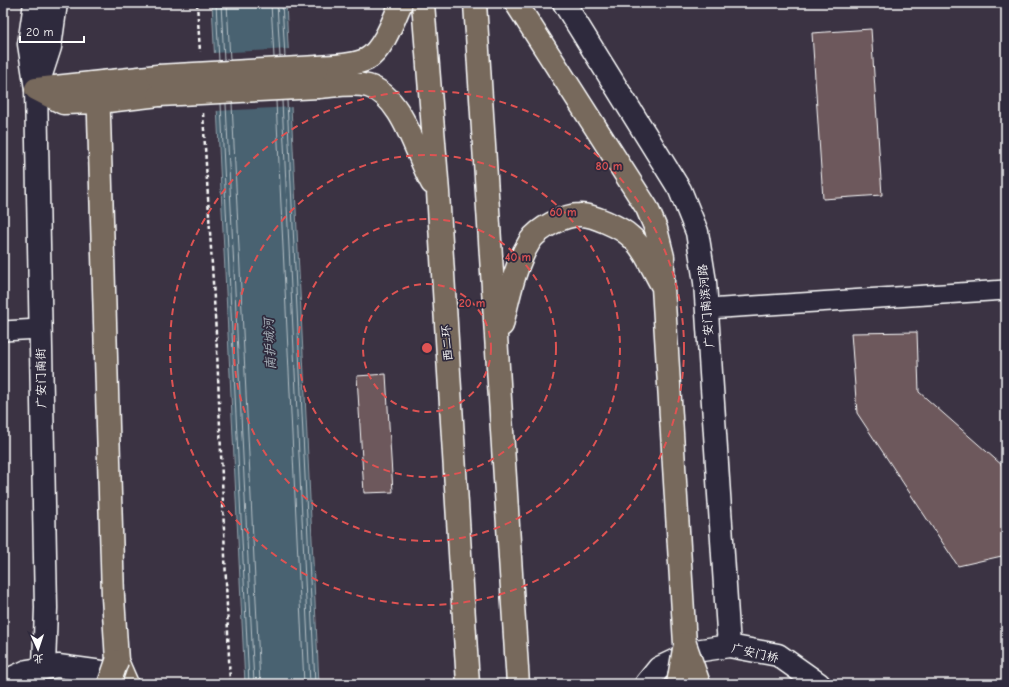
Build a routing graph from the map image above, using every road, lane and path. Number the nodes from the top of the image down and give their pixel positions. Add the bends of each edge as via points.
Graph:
1 (35, 3) edge
2 (56, 3) edge
3 (197, 3) edge
4 (401, 3) edge
5 (423, 3) edge
6 (475, 3) edge
7 (516, 3) edge
8 (564, 3) edge
9 (200, 58) dead end
10 (318, 77) junction
11 (36, 89) junction
12 (155, 89) junction
13 (98, 92) junction
14 (203, 106) dead end
15 (99, 149) junction
16 (438, 192) junction
17 (663, 287) junction
18 (1006, 290) edge
19 (707, 309) junction
20 (40, 329) junction
21 (3, 331) edge
22 (498, 346) junction
23 (685, 644) junction
24 (729, 646) junction
25 (117, 661) junction
26 (44, 667) junction
27 (3, 682) edge
28 (109, 684) edge
29 (123, 684) edge
30 (127, 684) edge
31 (230, 684) edge
32 (468, 684) edge
33 (518, 684) edge
34 (646, 684) edge
35 (678, 684) edge
36 (699, 684) edge
37 (819, 684) edge

1 - 11 street, 广安门南街 via 30,44
2 - 11 street, 广安门南街 via 50,47
3 - 9 path
4 - 10 highway via 381,45 368,59
5 - 16 highway, 西二环
6 - 22 highway
7 - 17 highway via 647,208 664,257
8 - 19 street, 广安门南滨河路 via 680,190 697,232
10 - 12 highway, bridge
10 - 16 highway via 369,86 384,95 401,116 423,167
11 - 13 highway
11 - 20 street, 广安门南街
12 - 13 highway
12 - 15 highway via 112,118
13 - 15 highway
14 - 31 path via 217,358
15 - 25 highway
16 - 32 highway, 西二环
17 - 22 highway via 630,236 609,223 580,214 552,222 531,240 516,268
17 - 23 highway
18 - 19 street
19 - 24 street, 广安门南滨河路
20 - 21 street
20 - 26 street, 广安门南街 via 46,608
22 - 33 highway
23 - 35 highway, bridge
23 - 36 highway, bridge
24 - 34 street, 广安门桥 via 695,651 659,668
24 - 37 street, 广安门桥 via 778,655
25 - 28 highway, bridge
25 - 30 highway
26 - 27 street via 27,671
26 - 29 street via 58,666 102,672

